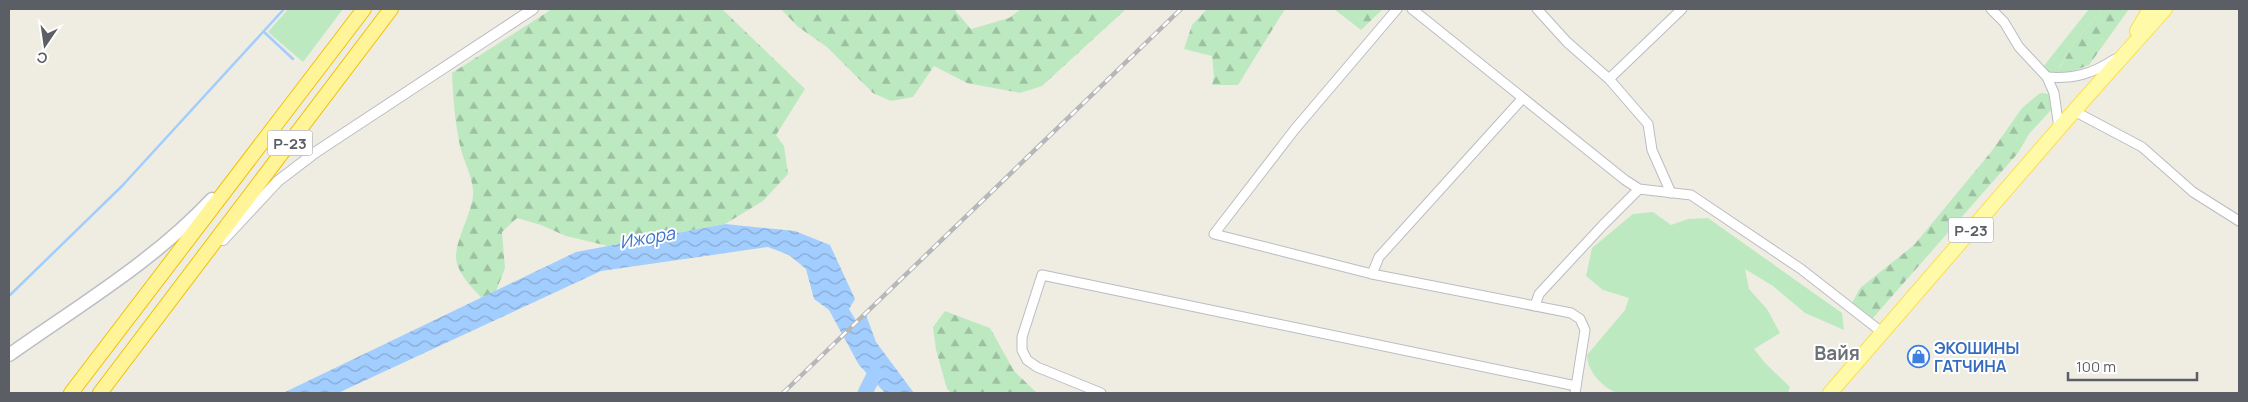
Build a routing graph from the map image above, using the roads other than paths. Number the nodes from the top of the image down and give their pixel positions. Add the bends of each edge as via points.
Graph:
1 (364, 9) edge
2 (391, 9) edge
3 (533, 9) edge
4 (1397, 9) edge
5 (1412, 9) edge
6 (1538, 9) edge
7 (1682, 9) edge
8 (1991, 9) edge
9 (2150, 9) edge
10 (2165, 9) edge
11 (2124, 54) junction
12 (2047, 77) junction
13 (1609, 80) junction
14 (1522, 99) junction
15 (2074, 111) junction
16 (2059, 128) junction
17 (257, 149) junction
18 (1640, 189) junction
19 (1671, 193) junction
20 (2239, 221) edge
21 (1372, 274) junction
22 (188, 277) junction
23 (1535, 306) junction
24 (1883, 333) junction
25 (9, 355) edge
26 (1575, 390) edge
27 (71, 393) edge
28 (100, 393) edge
29 (1101, 393) edge
30 (1830, 393) edge

1 - 17 highway, Р-23
2 - 22 highway, Р-23
3 - 22 street via 316,152 278,181
4 - 21 street via 1295,129 1214,234
5 - 14 street
6 - 13 street via 1567,42
7 - 13 street
8 - 12 street via 2004,22 2019,47
9 - 11 main road, Р-23
10 - 11 main road
11 - 12 street via 2097,71 2082,76 2068,79
11 - 15 main road, Р-23
12 - 16 street via 2054,92
13 - 19 street via 1648,124 1652,150
14 - 18 street
14 - 21 street via 1379,257
15 - 16 main road, Р-23
15 - 20 street via 2142,147 2193,192
16 - 24 main road, Р-23
17 - 25 main road via 190,224
17 - 27 highway, Р-23
18 - 19 street
18 - 23 street via 1539,294
19 - 24 street via 1691,195 1732,221 1801,269
21 - 23 street
22 - 28 highway, Р-23
23 - 26 street via 1571,313 1580,319 1584,330
24 - 30 main road, Р-23
26 - 29 street via 1042,276 1022,337 1022,350 1027,360

